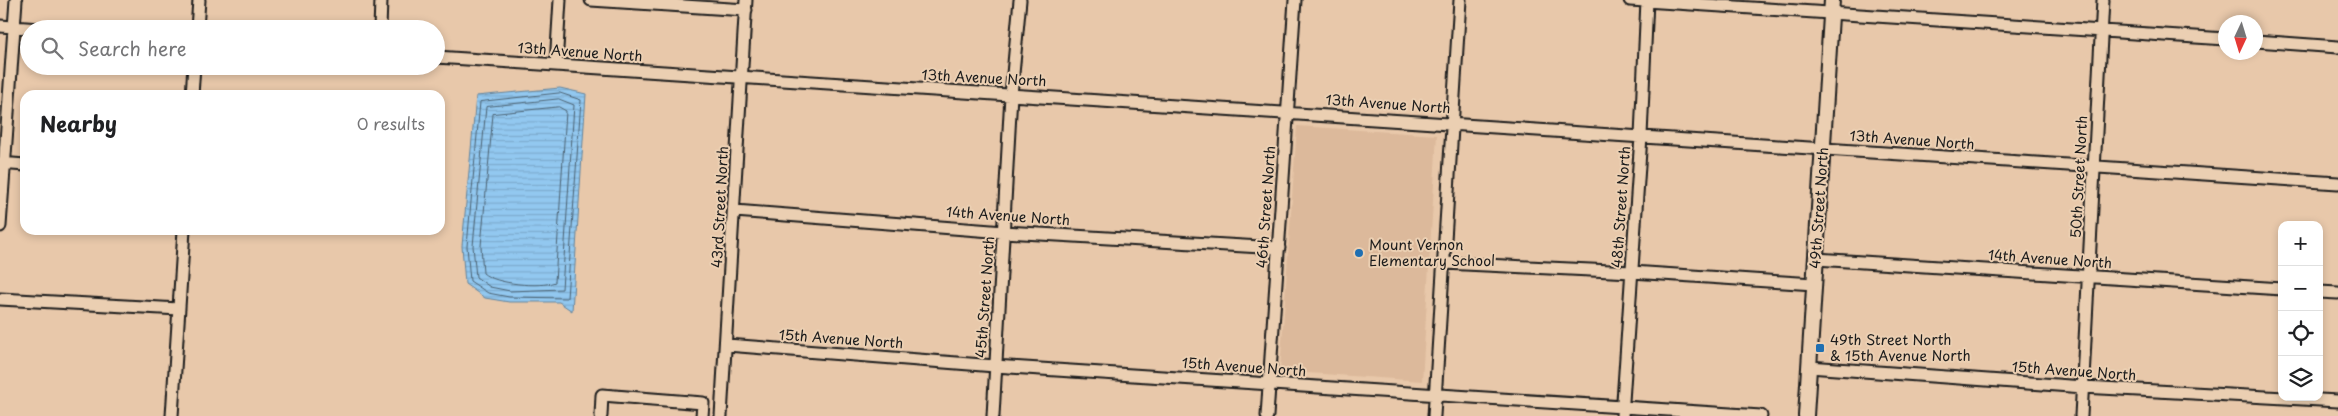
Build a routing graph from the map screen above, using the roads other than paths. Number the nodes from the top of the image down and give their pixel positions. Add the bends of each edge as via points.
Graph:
1 (16, 0) edge
2 (199, 0) edge
3 (382, 0) edge
4 (560, 0) edge
5 (591, 0) edge
6 (1020, 0) edge
7 (1295, 0) edge
8 (1460, 0) edge
9 (1630, 0) edge
10 (2103, 0) edge
11 (1647, 1) edge
12 (746, 5) edge
13 (1832, 7) edge
14 (198, 20) edge
15 (381, 20) edge
16 (0, 26) edge
17 (15, 27) junction
18 (20, 27) edge
19 (2101, 32) junction
20 (2218, 39) edge
21 (2263, 41) edge
22 (2338, 46) edge
23 (445, 58) edge
24 (556, 65) junction
25 (193, 75) edge
26 (740, 78) junction
27 (192, 90) edge
28 (1011, 95) junction
29 (1288, 112) junction
30 (1452, 124) junction
31 (1641, 136) junction
32 (1823, 149) junction
33 (2, 163) edge
34 (20, 165) edge
35 (2094, 167) junction
36 (2338, 183) edge
37 (735, 211) junction
38 (0, 226) edge
39 (1004, 232) junction
40 (184, 235) edge
41 (1279, 248) junction
42 (1816, 259) junction
43 (1444, 263) junction
44 (1632, 272) junction
45 (2089, 277) junction
46 (1814, 284) junction
47 (2278, 289) edge
48 (2323, 292) edge
49 (2338, 293) edge
50 (0, 299) edge
51 (179, 309) junction
52 (727, 345) junction
53 (995, 366) junction
54 (1809, 367) junction
55 (1269, 383) junction
56 (2083, 387) junction
57 (1435, 395) junction
58 (2338, 401) edge
59 (1622, 412) edge
60 (172, 416) edge
61 (601, 416) edge
62 (702, 416) edge
63 (721, 416) edge
64 (993, 416) edge
65 (1267, 416) edge
66 (1434, 416) edge
67 (1760, 416) edge
68 (1806, 416) edge
69 (2082, 416) edge

1 - 17 street
2 - 14 street
3 - 15 street
4 - 24 street
5 - 12 street
6 - 28 street, 45th Street North
7 - 29 street, 46th Street North
8 - 30 street
9 - 11 street
10 - 19 street, 50th Street North
11 - 13 street
11 - 31 street, 48th Street North
12 - 26 street, 43rd Street North
13 - 19 street
13 - 32 main road, 49th Street North
16 - 17 street
17 - 18 street
17 - 33 street
19 - 20 street
19 - 35 street, 50th Street North
21 - 22 street
23 - 24 street, 13th Avenue North
24 - 26 street, 13th Avenue North
25 - 27 street
26 - 28 street, 13th Avenue North
26 - 37 street, 43rd Street North
28 - 29 street, 13th Avenue North
28 - 39 street, 45th Street North
29 - 30 street, 13th Avenue North
29 - 41 street, 46th Street North
30 - 31 street, 13th Avenue North
30 - 43 street
31 - 32 street, 13th Avenue North
31 - 44 street, 48th Street North
32 - 35 street, 13th Avenue North
32 - 42 main road, 49th Street North
33 - 34 street
33 - 38 street
35 - 36 street, 13th Avenue North
35 - 45 street, 50th Street North
37 - 39 street, 14th Avenue North
37 - 52 street, 43rd Street North
39 - 41 street, 14th Avenue North
39 - 53 street, 45th Street North
40 - 51 street
41 - 55 street, 46th Street North
42 - 45 street, 14th Avenue North
42 - 46 main road, 49th Street North
43 - 44 street
43 - 57 street
44 - 46 street
44 - 59 street, 48th Street North
45 - 47 street, 14th Avenue North
45 - 56 street, 50th Street North
46 - 54 main road, 49th Street North
48 - 49 street
50 - 51 street
51 - 60 street
52 - 53 street, 15th Avenue North
52 - 63 street, 43rd Street North
53 - 55 street, 15th Avenue North
53 - 64 street, 45th Street North
54 - 56 street, 15th Avenue North
54 - 68 main road, 49th Street North
55 - 57 street, 15th Avenue North
55 - 65 street, 46th Street North
56 - 58 street, 15th Avenue North
56 - 69 street, 50th Street North
57 - 59 street, 15th Avenue North
57 - 66 street
59 - 67 street, 15th Avenue North
61 - 62 street via 602,395 702,403

